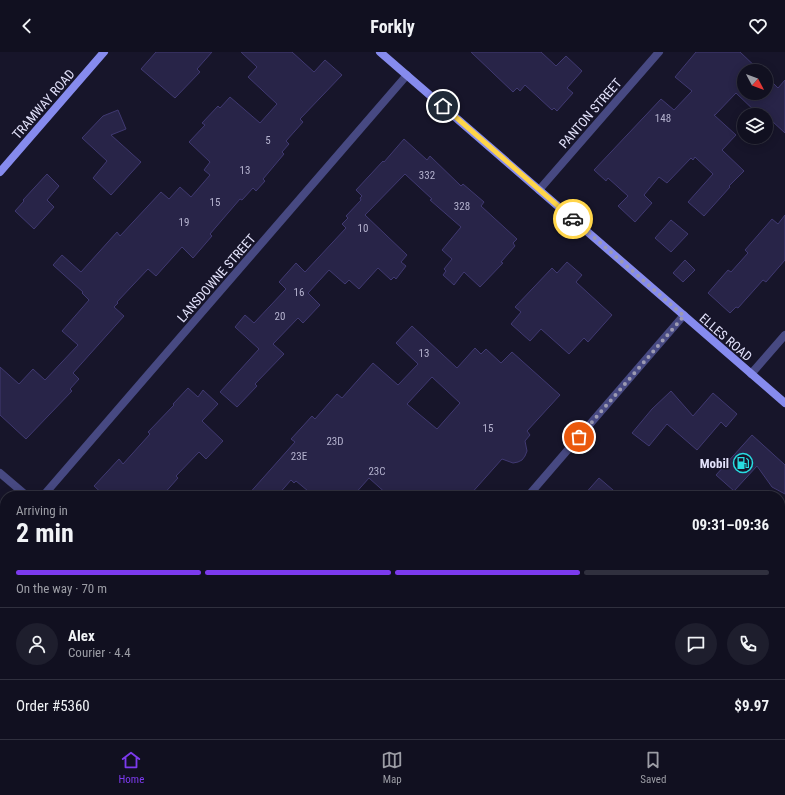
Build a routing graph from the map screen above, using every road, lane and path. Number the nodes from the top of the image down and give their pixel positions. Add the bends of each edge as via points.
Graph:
1 (104, 52) edge
2 (380, 52) edge
3 (659, 52) edge
4 (407, 75) junction
5 (0, 172) edge
6 (539, 190) junction
7 (684, 316) junction
8 (785, 335) edge
9 (751, 374) junction
10 (785, 403) edge
11 (0, 473) edge
12 (21, 491) edge
13 (46, 491) edge
14 (532, 491) edge

1 - 5 main road, TRAMWAY ROAD
2 - 4 main road, ELLES ROAD
3 - 6 street, PANTON STREET
4 - 6 main road, ELLES ROAD
4 - 13 street, LANSDOWNE STREET
6 - 7 main road, ELLES ROAD
7 - 9 main road, ELLES ROAD
7 - 14 street
8 - 9 street
9 - 10 main road, ELLES ROAD
11 - 12 street

